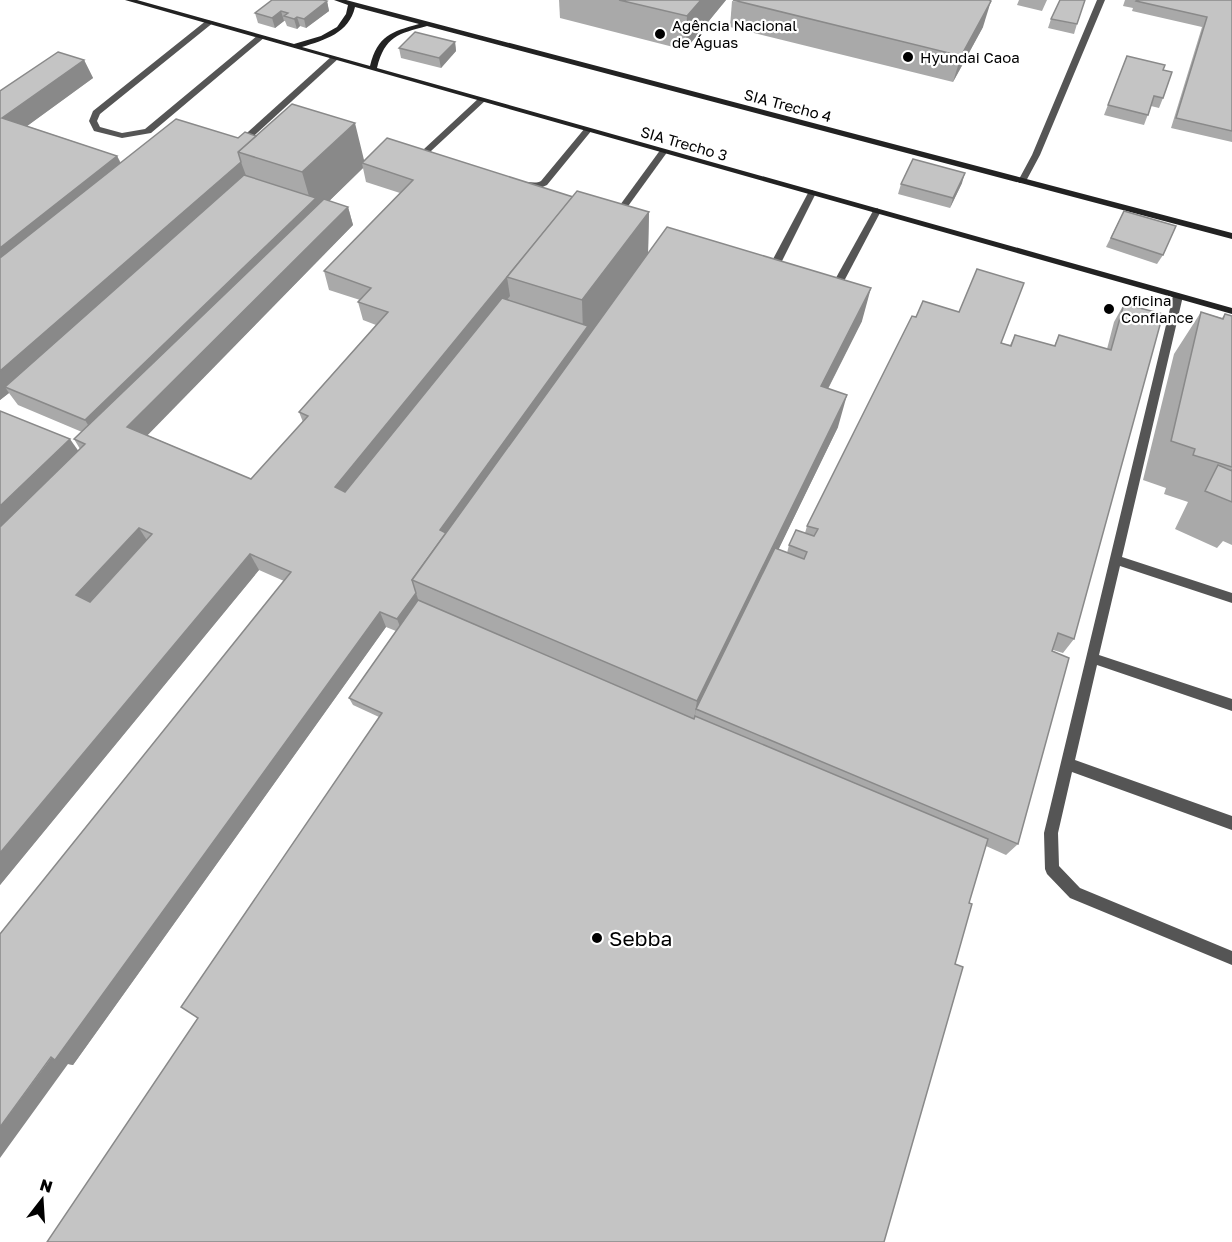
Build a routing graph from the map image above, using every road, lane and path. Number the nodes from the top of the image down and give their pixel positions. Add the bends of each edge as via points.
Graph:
1 (129, 0) edge
2 (338, 0) edge
3 (1101, 0) edge
4 (352, 4) junction
5 (210, 22) junction
6 (427, 24) junction
7 (261, 37) junction
8 (295, 46) junction
9 (335, 58) junction
10 (373, 69) junction
11 (482, 100) junction
12 (588, 130) junction
13 (242, 142) edge
14 (664, 151) junction
15 (441, 160) edge
16 (509, 180) edge
17 (1022, 181) junction
18 (812, 193) junction
19 (877, 211) junction
20 (608, 226) edge
21 (1232, 236) edge
22 (777, 261) edge
23 (837, 285) edge
24 (1178, 296) junction
25 (1232, 311) edge
26 (1116, 560) junction
27 (1232, 598) edge
28 (1092, 658) junction
29 (1232, 705) edge
30 (1068, 764) junction
31 (1232, 823) edge
32 (1232, 957) edge

1 - 5 main road, SIA Trecho 3
2 - 4 main road, SIA Trecho 4
3 - 17 lane
4 - 6 main road, SIA Trecho 4
4 - 8 main road via 351,16 342,28
5 - 7 main road, SIA Trecho 3
5 - 7 lane via 96,113 93,121 97,129 129,137 148,131
6 - 10 main road via 384,39
6 - 17 main road, SIA Trecho 4
7 - 8 main road, SIA Trecho 3
8 - 9 main road, SIA Trecho 3
9 - 10 main road, SIA Trecho 3
9 - 13 lane
10 - 11 main road, SIA Trecho 3
11 - 12 main road, SIA Trecho 3
11 - 15 lane via 427,151 430,157
12 - 14 main road, SIA Trecho 3
12 - 16 lane via 544,183 531,186
14 - 18 main road, SIA Trecho 3
14 - 20 lane
17 - 21 main road, SIA Trecho 4
18 - 19 main road, SIA Trecho 3
18 - 22 lane
19 - 23 lane
19 - 24 main road, SIA Trecho 3
24 - 25 main road, SIA Trecho 3
24 - 26 lane
26 - 27 lane
26 - 28 lane
28 - 29 lane
28 - 30 lane
30 - 31 lane
30 - 32 lane via 1051,833 1052,869 1075,893

